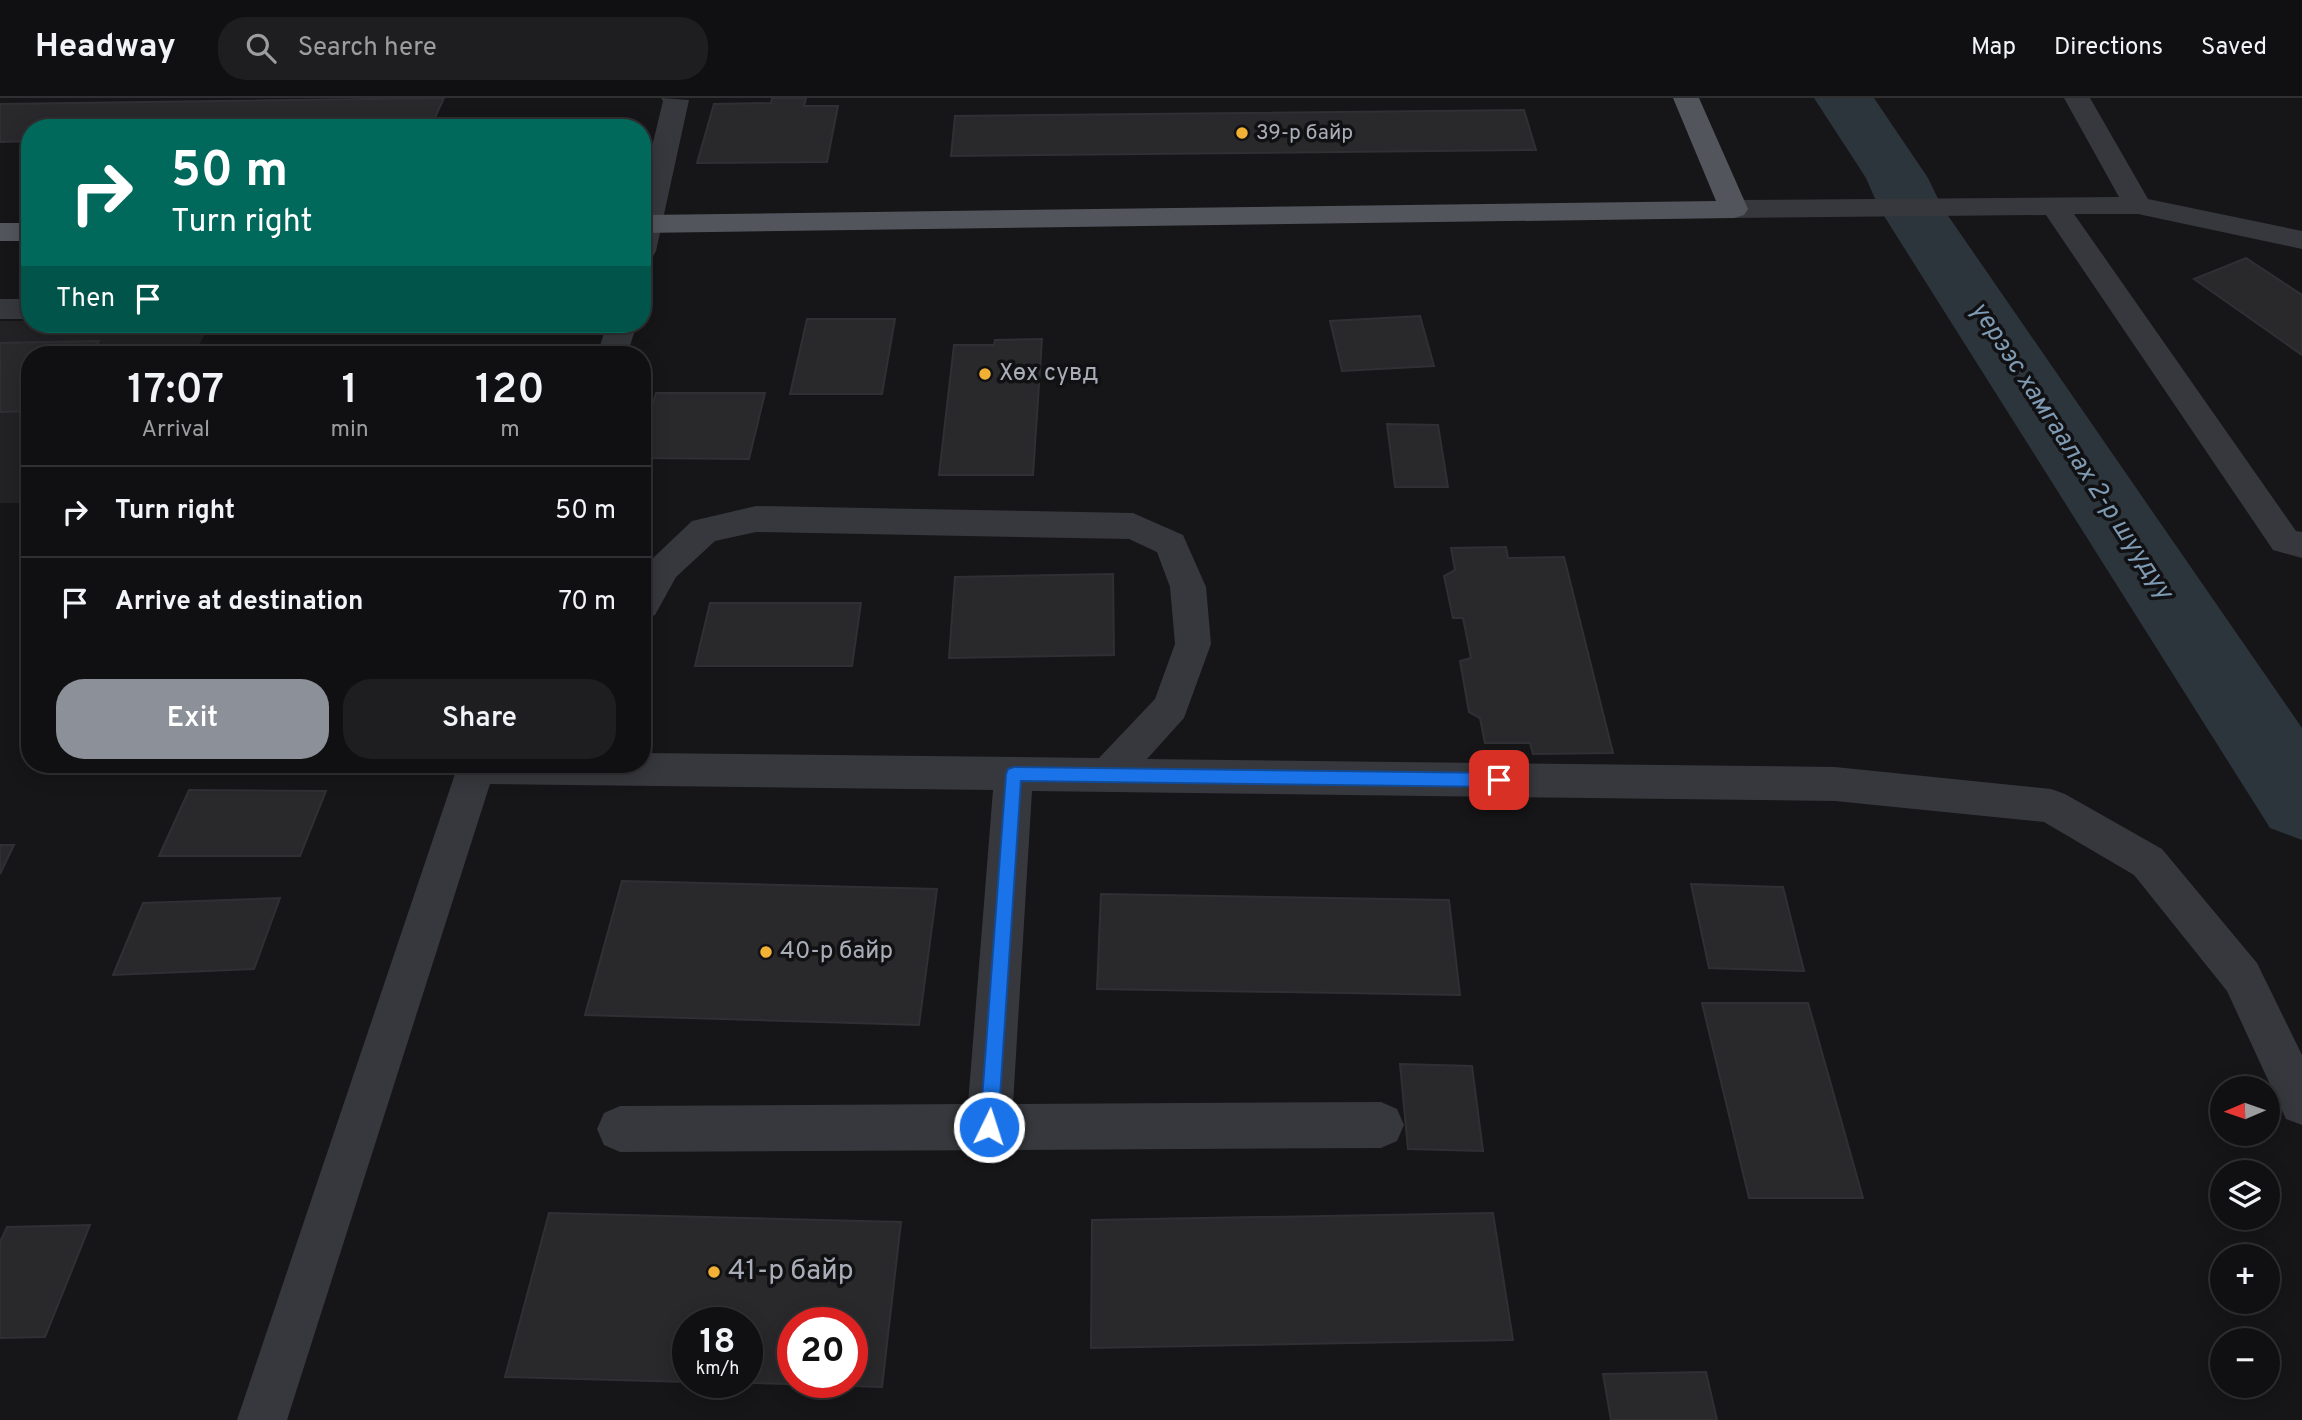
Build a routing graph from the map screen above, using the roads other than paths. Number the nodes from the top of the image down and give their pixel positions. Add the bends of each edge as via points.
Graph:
1 (674, 98) edge
2 (1686, 98) edge
3 (2077, 98) edge
4 (2138, 205) junction
5 (2054, 206) junction
6 (651, 207) edge
7 (1734, 209) junction
8 (0, 232) edge
9 (21, 232) edge
10 (651, 233) edge
11 (2302, 240) edge
12 (0, 309) edge
13 (21, 309) edge
14 (2302, 545) edge
15 (651, 590) edge
16 (651, 768) edge
17 (475, 773) edge
18 (1014, 774) junction
19 (1108, 775) junction
20 (2302, 1103) edge
21 (1381, 1125) dead end
22 (989, 1127) junction
23 (621, 1129) dead end
24 (261, 1420) edge

1 - 6 street
2 - 7 main road
3 - 4 street
4 - 5 street
4 - 11 street
5 - 7 street
5 - 14 street via 2286,541
7 - 10 main road
8 - 9 main road
12 - 13 street
15 - 19 street via 664,568 704,530 756,519 1133,526 1171,544 1188,587 1193,643 1171,707
16 - 18 street
17 - 24 street
18 - 19 street
18 - 22 street
19 - 20 street via 1835,784 2051,806 2148,862 2242,977
21 - 22 street
22 - 23 street

